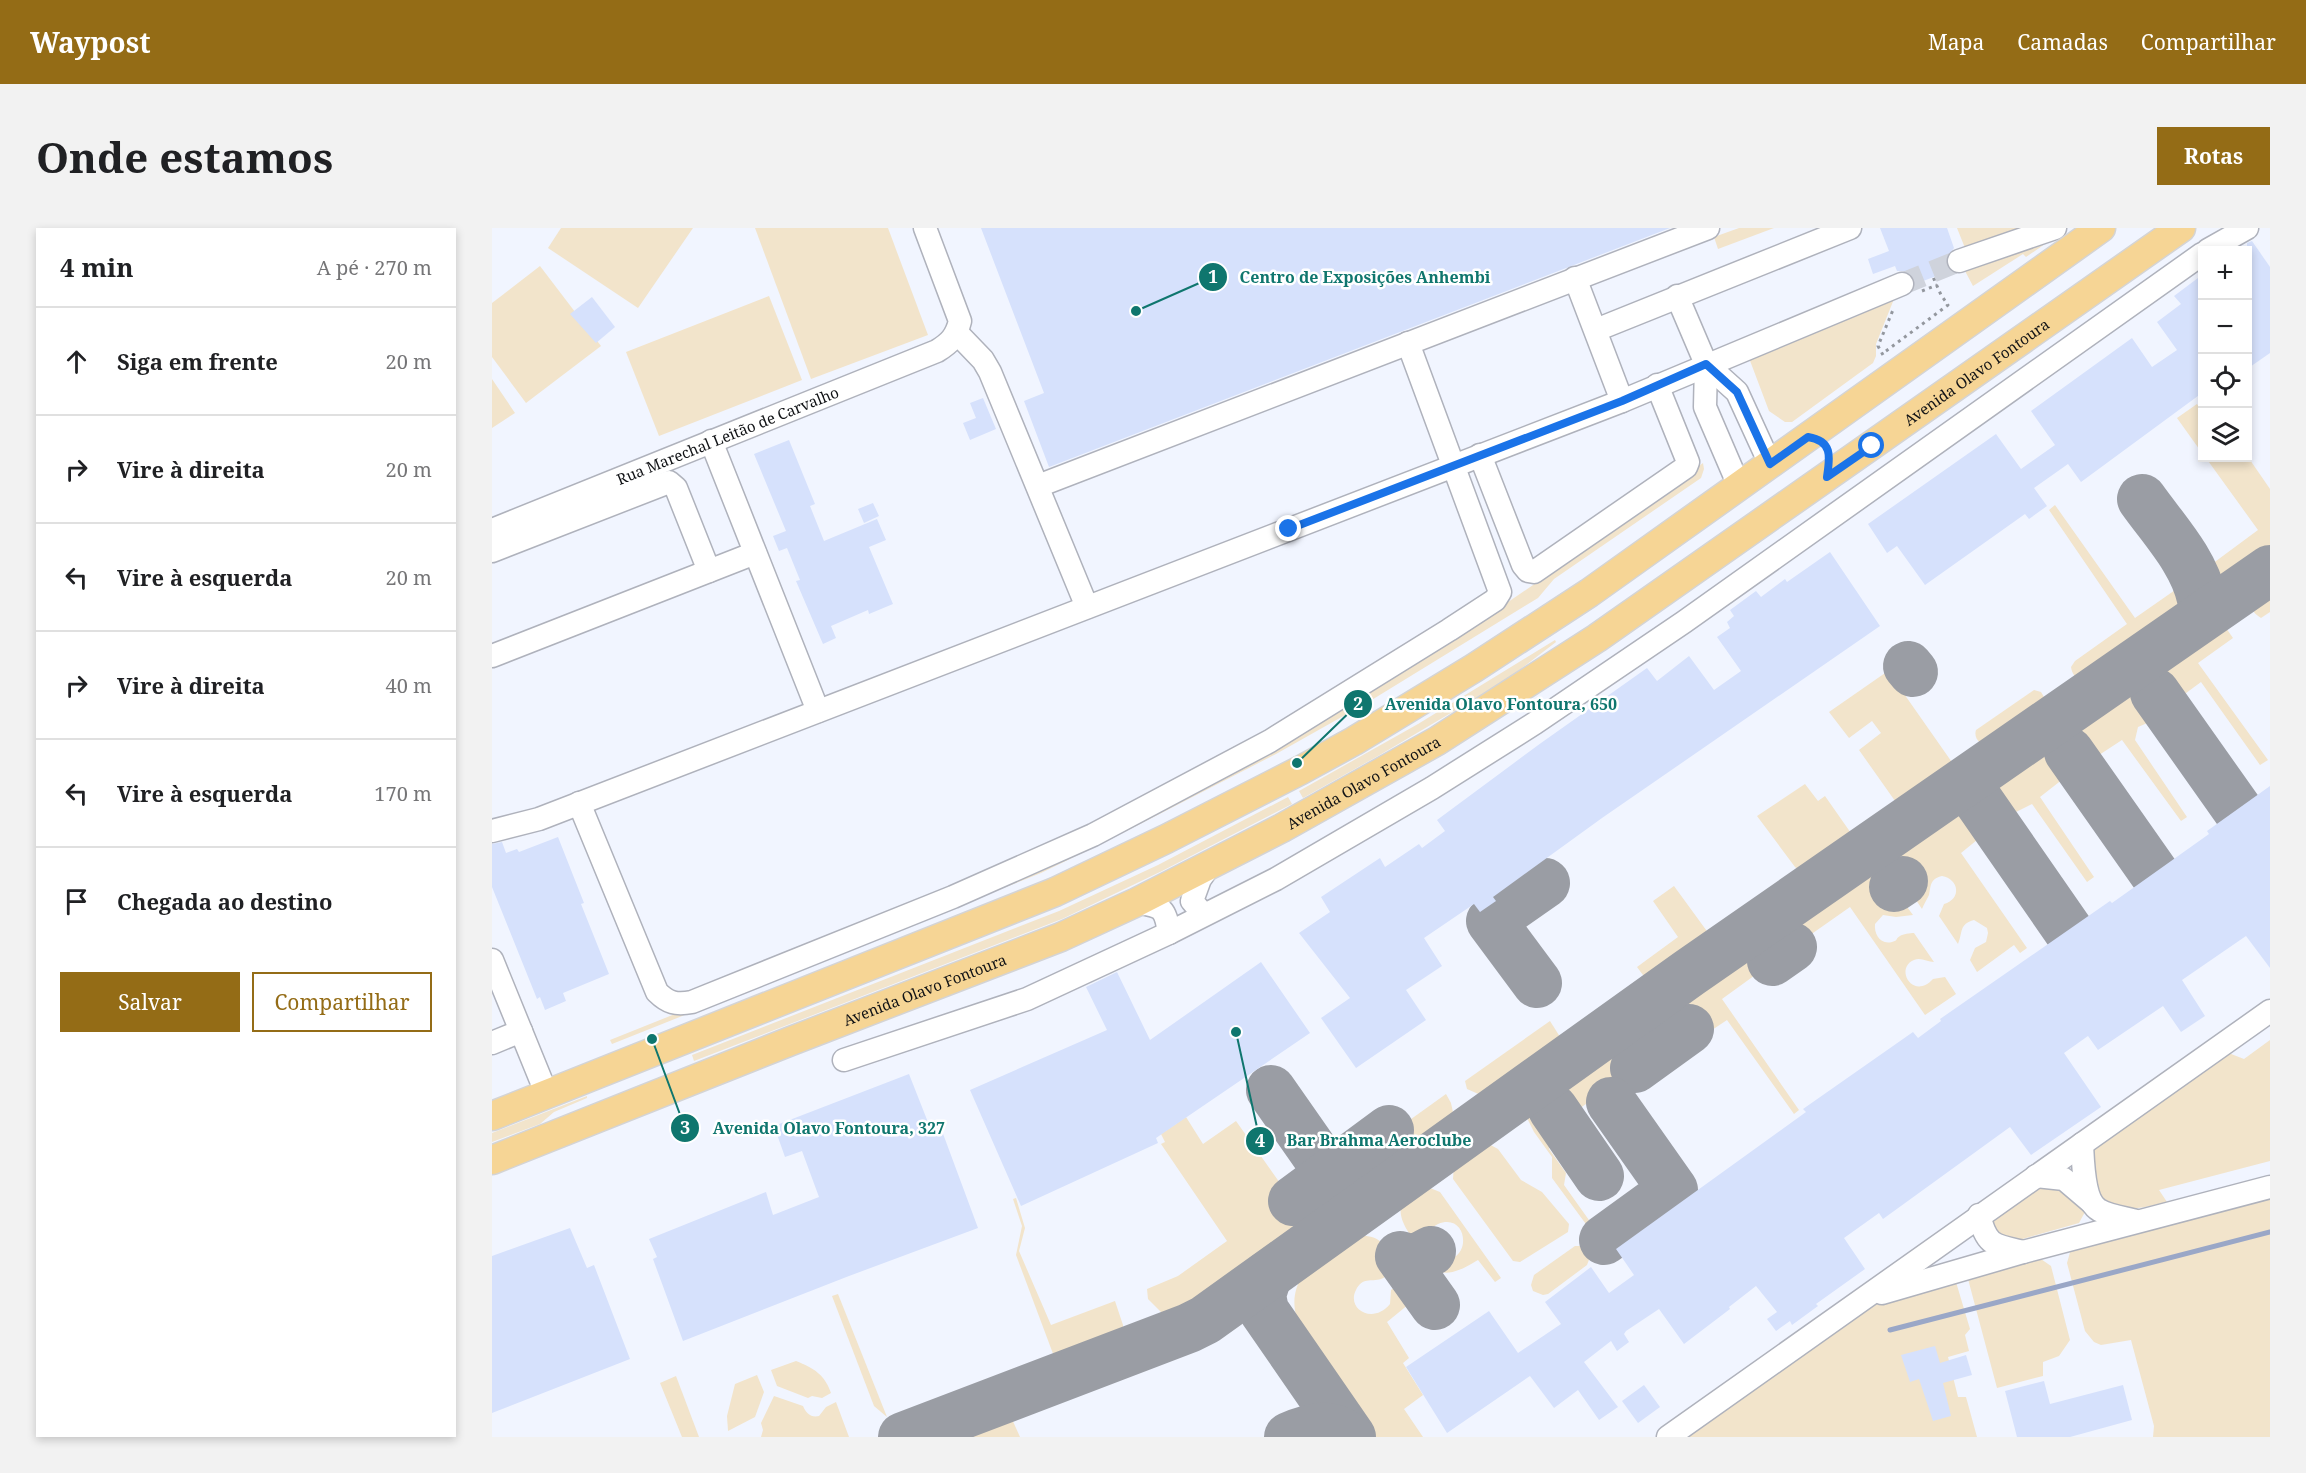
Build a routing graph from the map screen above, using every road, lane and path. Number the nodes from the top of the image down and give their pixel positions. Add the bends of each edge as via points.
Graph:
1 (925, 228) edge
2 (1708, 228) edge
3 (1850, 228) edge
4 (2055, 228) edge
5 (2101, 228) edge
6 (2181, 228) edge
7 (2247, 228) edge
8 (2215, 246) edge
9 (2198, 257) edge
10 (1959, 261) tunnel mouth
11 (1933, 277) dead end
12 (1575, 279) junction
13 (1899, 292) joint
14 (1677, 296) junction
15 (1946, 303) dead end
16 (1596, 330) junction
17 (957, 333) junction
18 (1408, 343) junction
19 (1884, 355) dead end
20 (1706, 364) junction
21 (1657, 385) junction
22 (1870, 392) junction
23 (1622, 401) junction
24 (1808, 437) junction
25 (1883, 438) junction
26 (711, 441) junction
27 (1480, 455) junction
28 (1770, 464) junction
29 (1454, 466) junction
30 (1827, 477) junction
31 (1038, 486) junction
32 (1739, 486) junction
33 (492, 530) edge
34 (492, 551) edge
35 (755, 553) junction
36 (709, 571) junction
37 (1087, 607) junction
38 (492, 656) edge
39 (818, 711) junction
40 (579, 803) junction
41 (492, 831) edge
42 (1210, 865) junction
43 (1137, 902) junction
44 (1203, 914) junction
45 (1169, 933) junction
46 (492, 960) edge
47 (2270, 1011) edge
48 (502, 1035) edge
49 (843, 1060) dead end
50 (629, 1061) junction
51 (580, 1081) junction
52 (547, 1095) junction
53 (641, 1100) junction
54 (492, 1116) edge
55 (590, 1121) junction
56 (2082, 1144) junction
57 (492, 1160) edge
58 (2036, 1176) junction
59 (2270, 1187) edge
60 (2092, 1203) junction
61 (1979, 1215) junction
62 (2137, 1222) junction
63 (2023, 1251) junction
64 (1863, 1299) junction
65 (1668, 1437) edge

1 - 17 street via 957,310
2 - 12 street
3 - 14 street
4 - 10 street
5 - 22 main road
6 - 25 main road, Avenida Olavo Fontoura
7 - 8 street
9 - 44 street via 1684,622 1535,723 1276,879
11 - 15 path
12 - 16 street
12 - 18 street
13 - 19 path via 1878,346
13 - 20 street
14 - 16 street
14 - 20 street
16 - 23 street
17 - 26 street, Rua Marechal Leitão de Carvalho via 937,351
17 - 31 street via 990,372
18 - 29 street
18 - 31 street
20 - 21 street
20 - 28 street via 1737,392
20 - 32 street via 1705,407
21 - 23 street
21 - 27 street via 1688,462 1686,467 1534,572 1523,565
22 - 24 main road
22 - 25 main road via 1862,418 1874,434
23 - 27 street
24 - 28 main road
24 - 30 main road via 1826,446
25 - 30 main road, Avenida Olavo Fontoura
26 - 33 street, Rua Marechal Leitão de Carvalho
26 - 35 street
27 - 29 street
28 - 32 main road
29 - 37 street
29 - 40 street via 1501,589 1495,600 1270,741 1093,835 954,897 692,1002 672,1003 657,992
30 - 42 main road, Avenida Olavo Fontoura via 1508,697 1352,790
31 - 37 street
32 - 50 main road via 1589,593 1474,668 1301,770 1055,891
34 - 36 street via 669,482 676,488
35 - 36 street
35 - 39 street
36 - 38 street
37 - 39 street
39 - 40 street
40 - 41 street via 528,823
42 - 43 main road, Avenida Olavo Fontoura
42 - 44 street via 1192,901
43 - 45 street via 1159,907 1166,914
43 - 53 main road, Avenida Olavo Fontoura via 1061,937
44 - 45 street
45 - 49 street via 1027,999
46 - 48 street
47 - 56 street
48 - 52 street
50 - 51 main road
50 - 53 main road via 628,1087
51 - 52 main road
51 - 55 main road via 594,1100
52 - 54 main road
53 - 55 main road, Avenida Olavo Fontoura
55 - 57 main road, Avenida Olavo Fontoura
56 - 58 street
56 - 60 street via 2084,1175
58 - 60 street via 2064,1179
58 - 61 street
59 - 62 street
60 - 62 street via 2099,1210
61 - 63 street via 1984,1236 1996,1245
61 - 64 street
62 - 63 street
63 - 64 street
64 - 65 street

